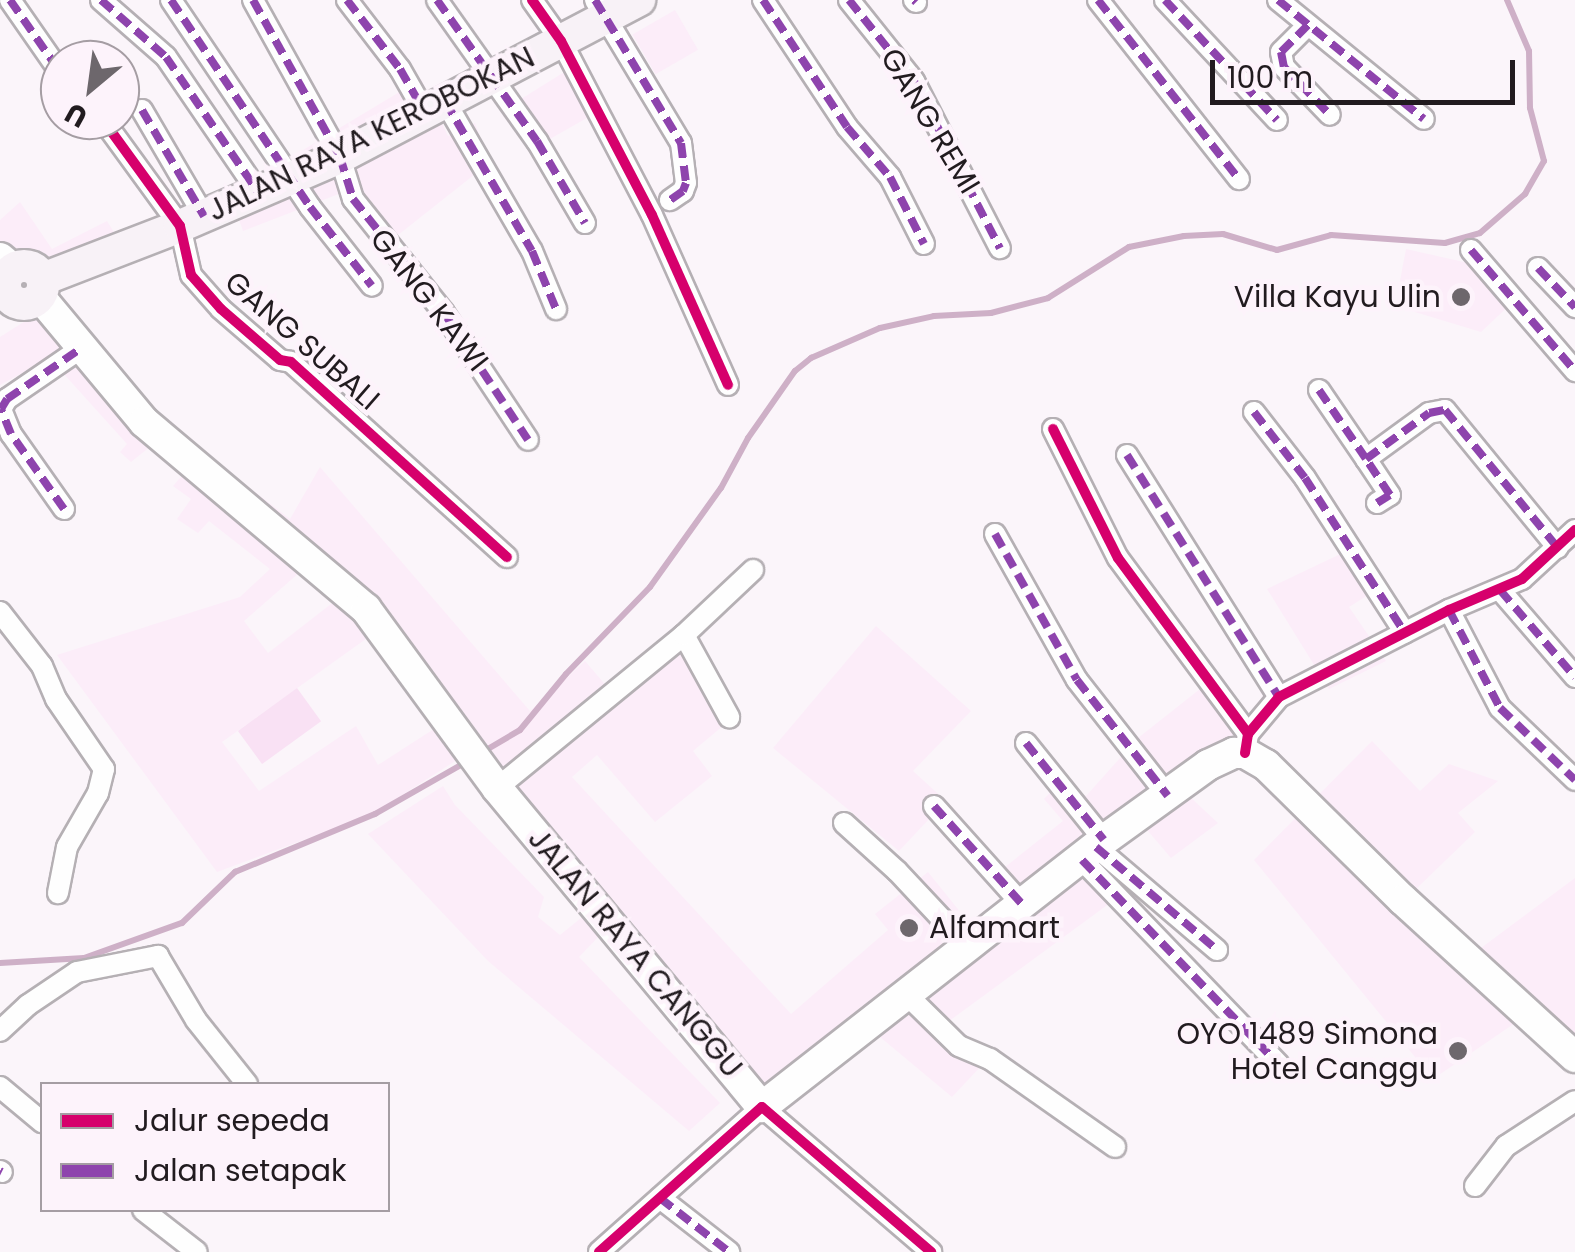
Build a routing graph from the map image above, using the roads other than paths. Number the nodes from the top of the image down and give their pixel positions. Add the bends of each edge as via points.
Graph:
1 (10, 0) edge
2 (101, 0) edge
3 (171, 0) edge
4 (253, 0) edge
5 (348, 0) edge
6 (437, 0) edge
7 (532, 0) edge
8 (639, 0) edge
9 (849, 0) edge
10 (1098, 0) edge
11 (1165, 0) edge
12 (1278, 0) edge
13 (766, 4) edge
14 (602, 9) edge
15 (1308, 25) junction
16 (561, 41) junction
17 (40, 43) edge
18 (492, 76) junction
19 (434, 106) junction
20 (142, 110) dead end
21 (1330, 115) dead end
22 (1424, 119) dead end
23 (1277, 120) dead end
24 (121, 140) edge
25 (340, 157) junction
26 (291, 178) junction
27 (1239, 179) dead end
28 (258, 192) junction
29 (670, 200) dead end
30 (192, 221) junction
31 (585, 223) dead end
32 (924, 244) dead end
33 (1000, 248) dead end
34 (1470, 250) dead end
35 (1538, 268) dead end
36 (17, 283) edge
37 (372, 286) dead end
38 (1575, 307) edge
39 (556, 309) dead end
40 (80, 349) junction
41 (1575, 371) edge
42 (728, 385) dead end
43 (1319, 390) dead end
44 (1254, 412) dead end
45 (1053, 429) dead end
46 (528, 440) dead end
47 (1127, 455) dead end
48 (1366, 459) junction
49 (1377, 503) dead end
50 (64, 508) dead end
51 (995, 534) dead end
52 (1570, 537) edge
53 (508, 557) dead end
54 (752, 570) dead end
55 (1500, 590) junction
56 (1449, 610) junction
57 (0, 612) edge
58 (1405, 633) junction
59 (684, 635) junction
60 (1575, 676) edge
61 (1279, 697) junction
62 (728, 717) dead end
63 (1247, 743) junction
64 (1026, 744) dead end
65 (1575, 780) edge
66 (496, 788) junction
67 (1168, 796) junction
68 (934, 806) dead end
69 (844, 823) dead end
70 (1094, 849) junction
71 (58, 893) dead end
72 (1022, 904) junction
73 (969, 948) junction
74 (1217, 950) dead end
75 (906, 994) junction
76 (0, 1031) edge
77 (1575, 1057) edge
78 (1279, 1065) dead end
79 (245, 1082) edge
80 (0, 1088) edge
81 (1575, 1102) edge
82 (762, 1107) junction
83 (40, 1120) edge
84 (1114, 1146) dead end
85 (1475, 1186) dead end
86 (660, 1198) junction
87 (146, 1212) edge
88 (611, 1248) edge
89 (197, 1252) edge
90 (729, 1252) edge
91 (931, 1252) edge

1 - 17 street
2 - 28 street via 166,57
3 - 26 street
4 - 25 street, GANG KAWI
5 - 19 street
6 - 18 street
7 - 16 street
8 - 14 main road, JALAN RAYA KEROBOKAN
9 - 33 street, GANG REMI via 914,82
10 - 27 street
11 - 23 street
12 - 15 street
13 - 32 street via 848,127 890,177
14 - 16 main road, JALAN RAYA KEROBOKAN
14 - 29 street via 681,143 686,178 683,191
15 - 21 street via 1280,52 1284,67
15 - 22 street
16 - 18 main road, JALAN RAYA KEROBOKAN
16 - 42 street via 652,215
18 - 19 main road, JALAN RAYA KEROBOKAN
18 - 31 street
19 - 25 main road, JALAN RAYA KEROBOKAN
19 - 39 street via 535,257
20 - 30 street
24 - 30 street
25 - 26 main road, JALAN RAYA KEROBOKAN
25 - 46 street, GANG KAWI via 353,199 372,228 448,319
26 - 28 main road, JALAN RAYA KEROBOKAN
26 - 37 street
28 - 30 main road, JALAN RAYA KEROBOKAN
30 - 36 main road, JALAN RAYA KEROBOKAN
30 - 53 street, GANG SUBALI via 191,275 221,309 280,360 292,362
34 - 41 street
35 - 38 street
36 - 40 main road, JALAN RAYA CANGGU
40 - 50 street via 1,409
40 - 66 main road, JALAN RAYA CANGGU via 144,422 366,609
43 - 48 street
44 - 58 street
45 - 63 street via 1118,558
47 - 61 street
48 - 49 street via 1390,494
48 - 52 street via 1445,410
51 - 67 street via 1077,680
52 - 55 street
54 - 59 street
55 - 56 street
55 - 60 street
56 - 58 street
56 - 65 street via 1500,708
57 - 71 street via 104,769 67,846
58 - 61 street
59 - 62 street
59 - 66 street
61 - 63 street
63 - 67 main road, JALAN RAYA CANGGU
63 - 77 main road via 1403,900
64 - 70 street
66 - 82 main road, JALAN RAYA CANGGU
67 - 70 main road, JALAN RAYA CANGGU
68 - 72 street
69 - 73 street
70 - 72 main road, JALAN RAYA CANGGU
70 - 74 street
70 - 78 street
72 - 73 main road, JALAN RAYA CANGGU
73 - 75 main road, JALAN RAYA CANGGU
75 - 82 main road, JALAN RAYA CANGGU
75 - 84 street via 959,1046 990,1059
76 - 79 street via 76,972 158,956 196,1020
80 - 83 street
81 - 85 street via 1506,1146
82 - 86 street
82 - 91 street
86 - 88 street
86 - 90 street
87 - 89 street

